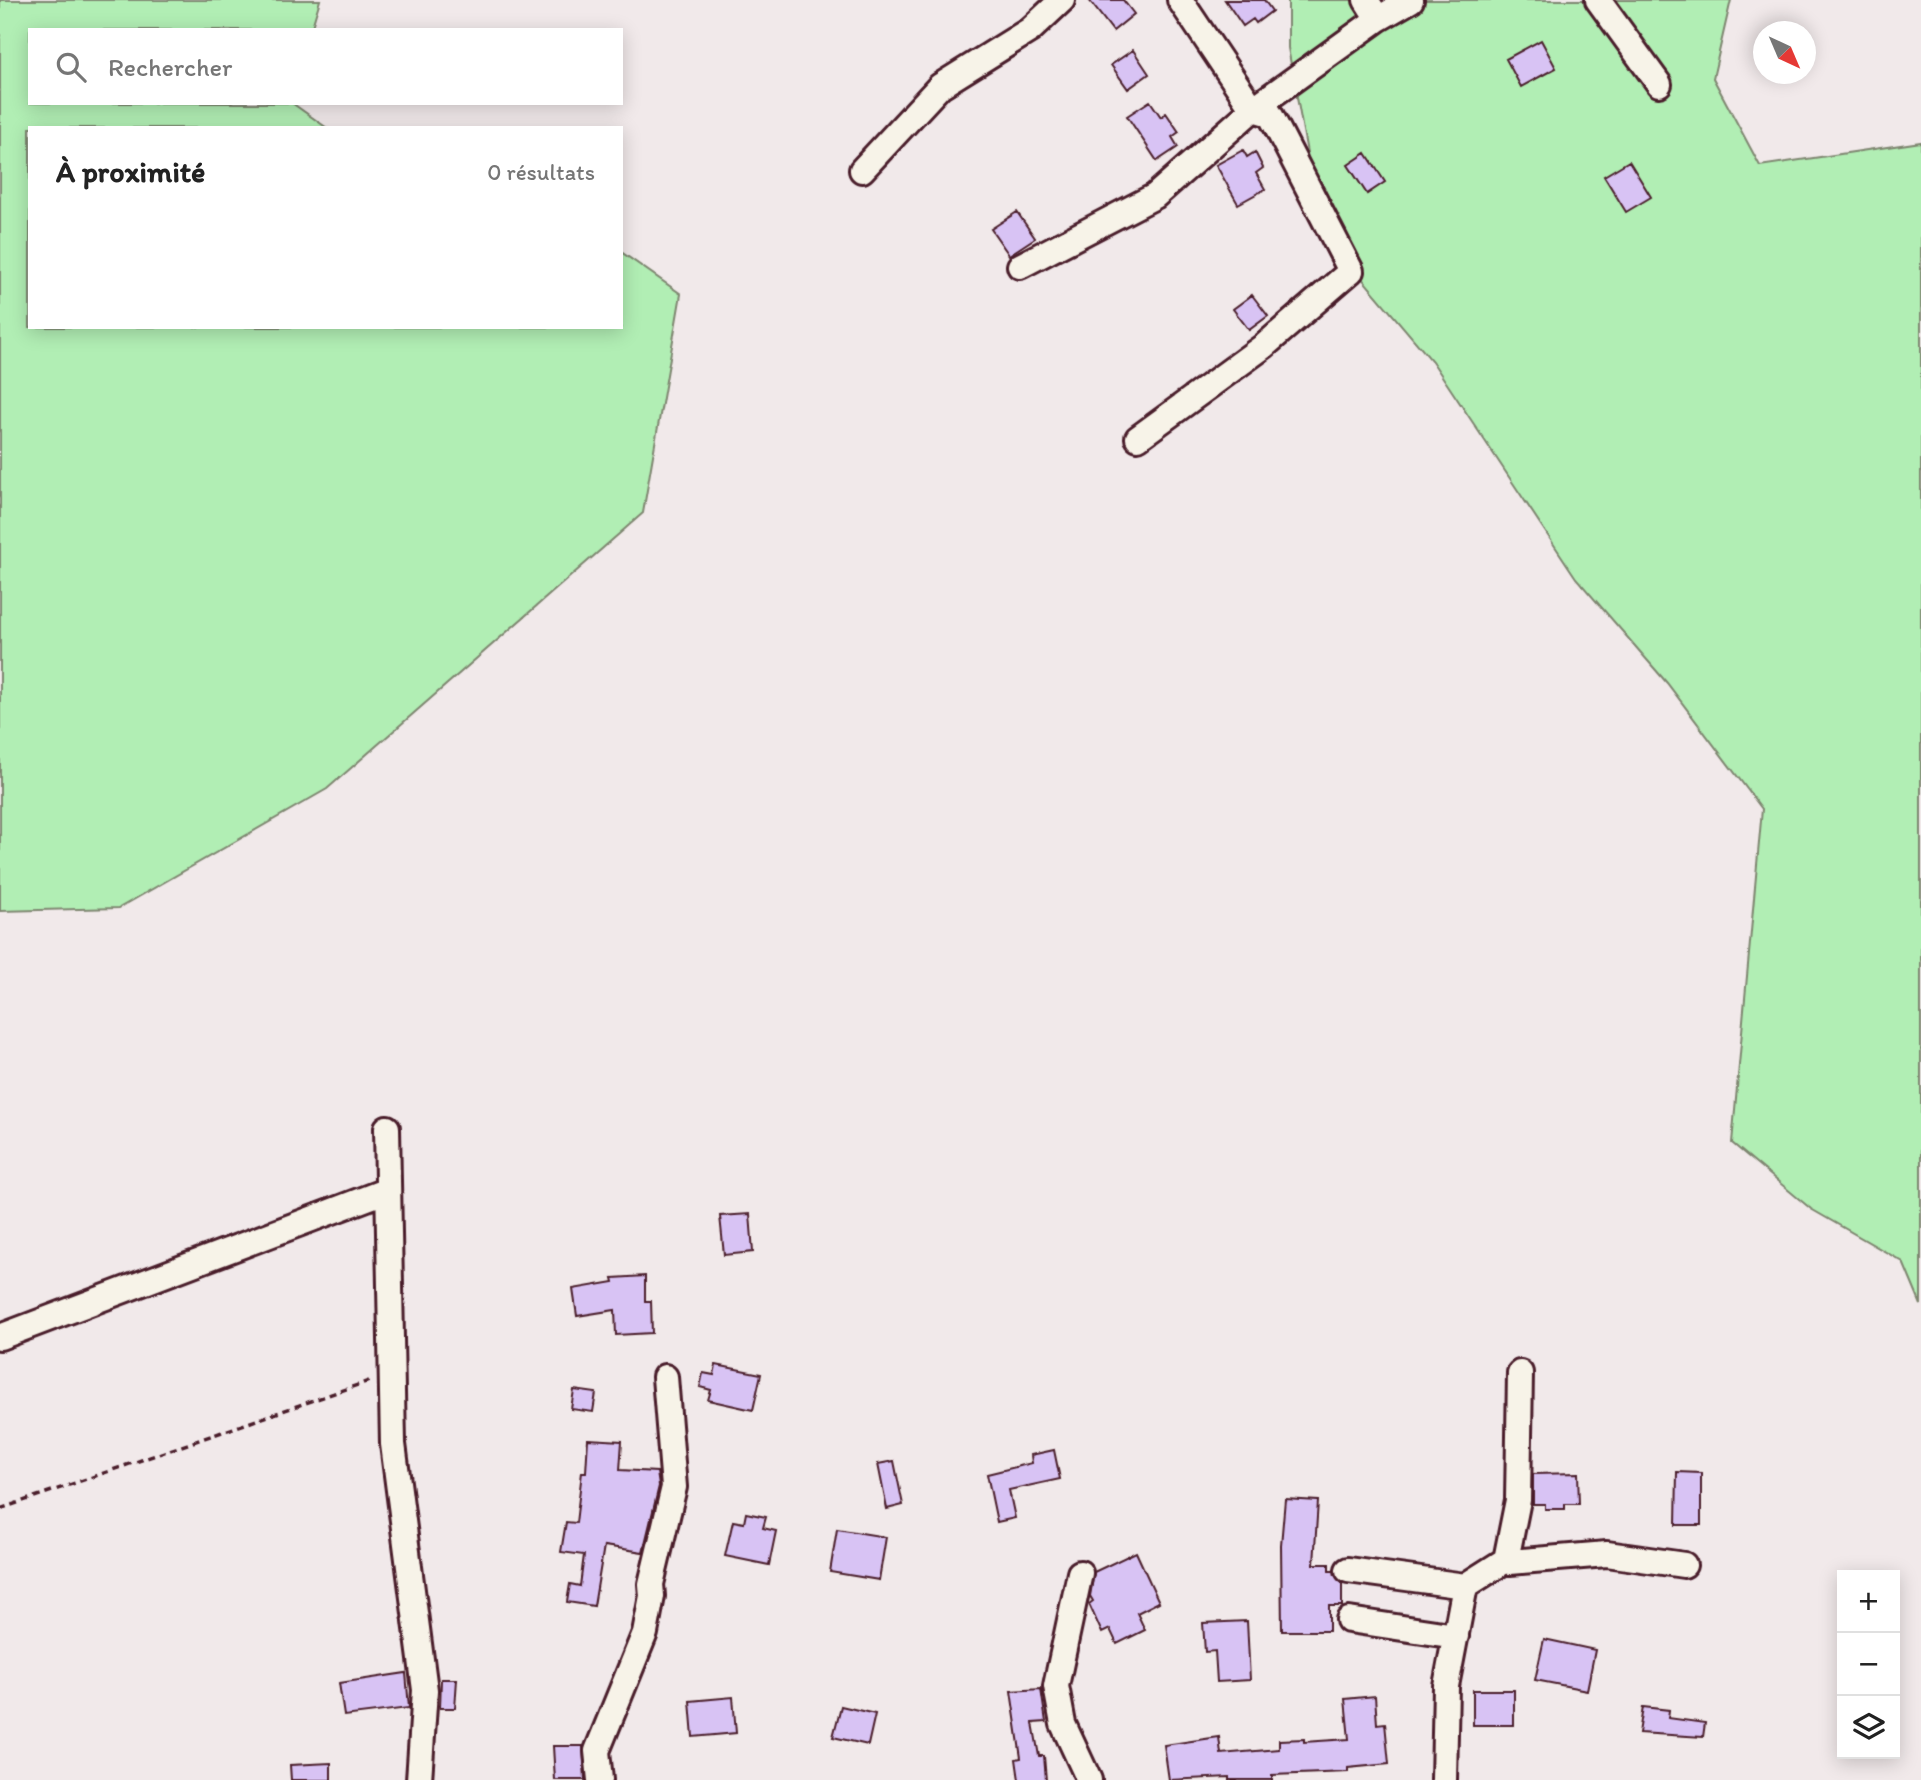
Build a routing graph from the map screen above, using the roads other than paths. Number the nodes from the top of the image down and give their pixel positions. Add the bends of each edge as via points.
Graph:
1 (1062, 0) edge
2 (1181, 0) edge
3 (1411, 0) edge
4 (1598, 0) edge
5 (1372, 9) edge
6 (1659, 84) dead end
7 (1253, 109) junction
8 (862, 170) dead end
9 (1020, 266) dead end
10 (1138, 438) dead end
11 (387, 1128) dead end
12 (388, 1189) junction
13 (0, 1337) edge
14 (1520, 1373) dead end
15 (666, 1377) dead end
16 (1507, 1560) junction
17 (1684, 1565) dead end
18 (1348, 1570) dead end
19 (1080, 1573) dead end
20 (1465, 1586) junction
21 (1349, 1620) dead end
22 (1455, 1636) junction
23 (419, 1780) edge
24 (600, 1780) edge
25 (1089, 1780) edge
26 (1444, 1780) edge

1 - 8 street via 1030,30 940,86
2 - 7 street
3 - 5 street
4 - 6 street
5 - 7 street
7 - 9 street via 1155,197
7 - 10 street via 1270,114 1351,271 1264,346
11 - 12 street
12 - 13 street
12 - 23 street via 393,1444 425,1690
14 - 16 street via 1518,1500
15 - 24 street via 674,1487 650,1584 645,1633 597,1751
16 - 17 street via 1607,1554
16 - 20 street
18 - 20 street
19 - 25 street via 1056,1686 1063,1724
20 - 22 street
21 - 22 street
22 - 26 street via 1446,1686

